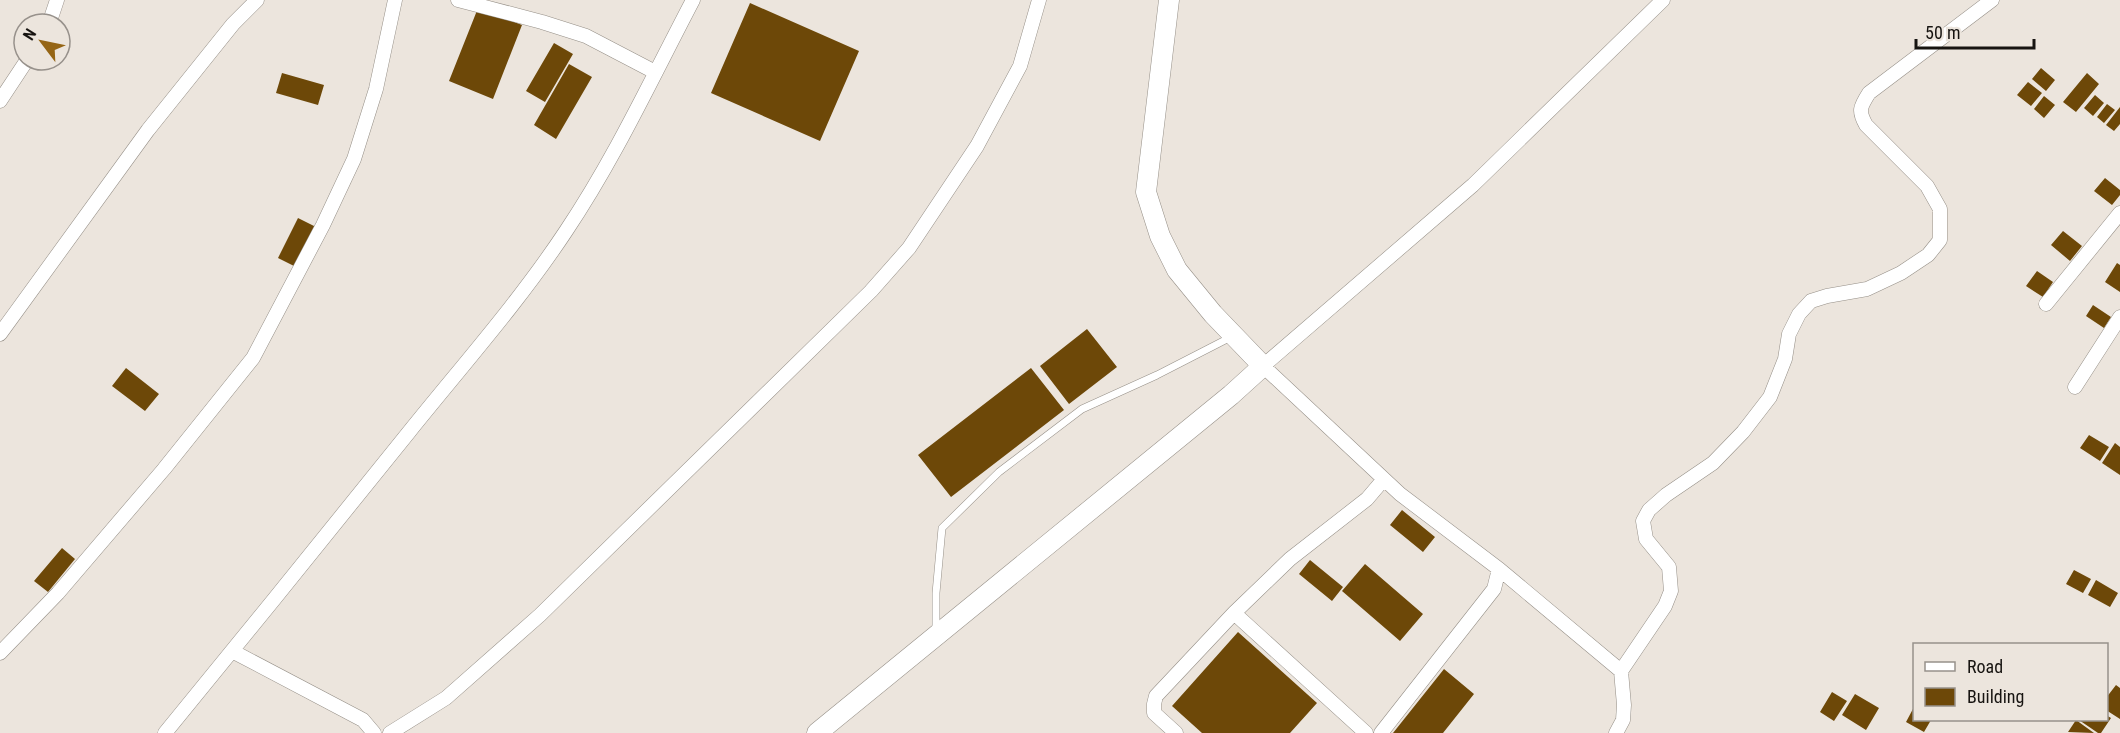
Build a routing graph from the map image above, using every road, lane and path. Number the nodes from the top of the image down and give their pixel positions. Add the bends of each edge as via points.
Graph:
1 (257, 0) edge
2 (395, 0) edge
3 (458, 0) edge
4 (693, 0) edge
5 (1039, 0) edge
6 (1169, 0) edge
7 (1663, 0) edge
8 (1992, 0) edge
9 (19, 72) edge
10 (655, 72) junction
11 (0, 101) edge
12 (2120, 213) edge
13 (2046, 303) dead end
14 (2120, 317) edge
15 (0, 334) edge
16 (1233, 335) junction
17 (1263, 366) junction
18 (2075, 387) dead end
19 (1384, 479) junction
20 (1499, 569) junction
21 (1234, 614) junction
22 (936, 635) junction
23 (232, 651) junction
24 (0, 653) edge
25 (1621, 671) junction
26 (165, 733) edge
27 (374, 733) edge
28 (390, 733) edge
29 (817, 733) edge
30 (1176, 733) edge
31 (1366, 733) edge
32 (1381, 733) edge
33 (1616, 733) edge

1 - 15 street via 148,130
2 - 24 street via 376,89 354,159 253,358 119,522
3 - 10 street via 586,36
4 - 10 street
5 - 28 street via 1020,66 977,146 909,248 871,291 540,615 446,698
6 - 16 street via 1146,192 1160,236 1177,270
7 - 17 street via 1473,185
8 - 25 street via 1869,93 1860,107 1866,125 1927,186 1940,209 1940,240 1928,255 1901,273 1867,289 1811,301 1789,334 1785,359 1770,397 1743,432 1713,463 1649,510 1643,521 1646,538 1669,567 1671,591
9 - 11 street
10 - 23 street via 609,165 529,285
12 - 13 street
14 - 18 street
16 - 17 street
16 - 22 lane via 1082,410 999,472 942,528
17 - 19 street
17 - 22 street
19 - 20 street
19 - 21 street via 1367,499 1290,559
20 - 25 street
20 - 32 street via 1494,589
21 - 30 street via 1156,696 1154,713
21 - 31 street
22 - 29 street
23 - 26 street
23 - 27 street via 363,720
25 - 33 street via 1623,720

